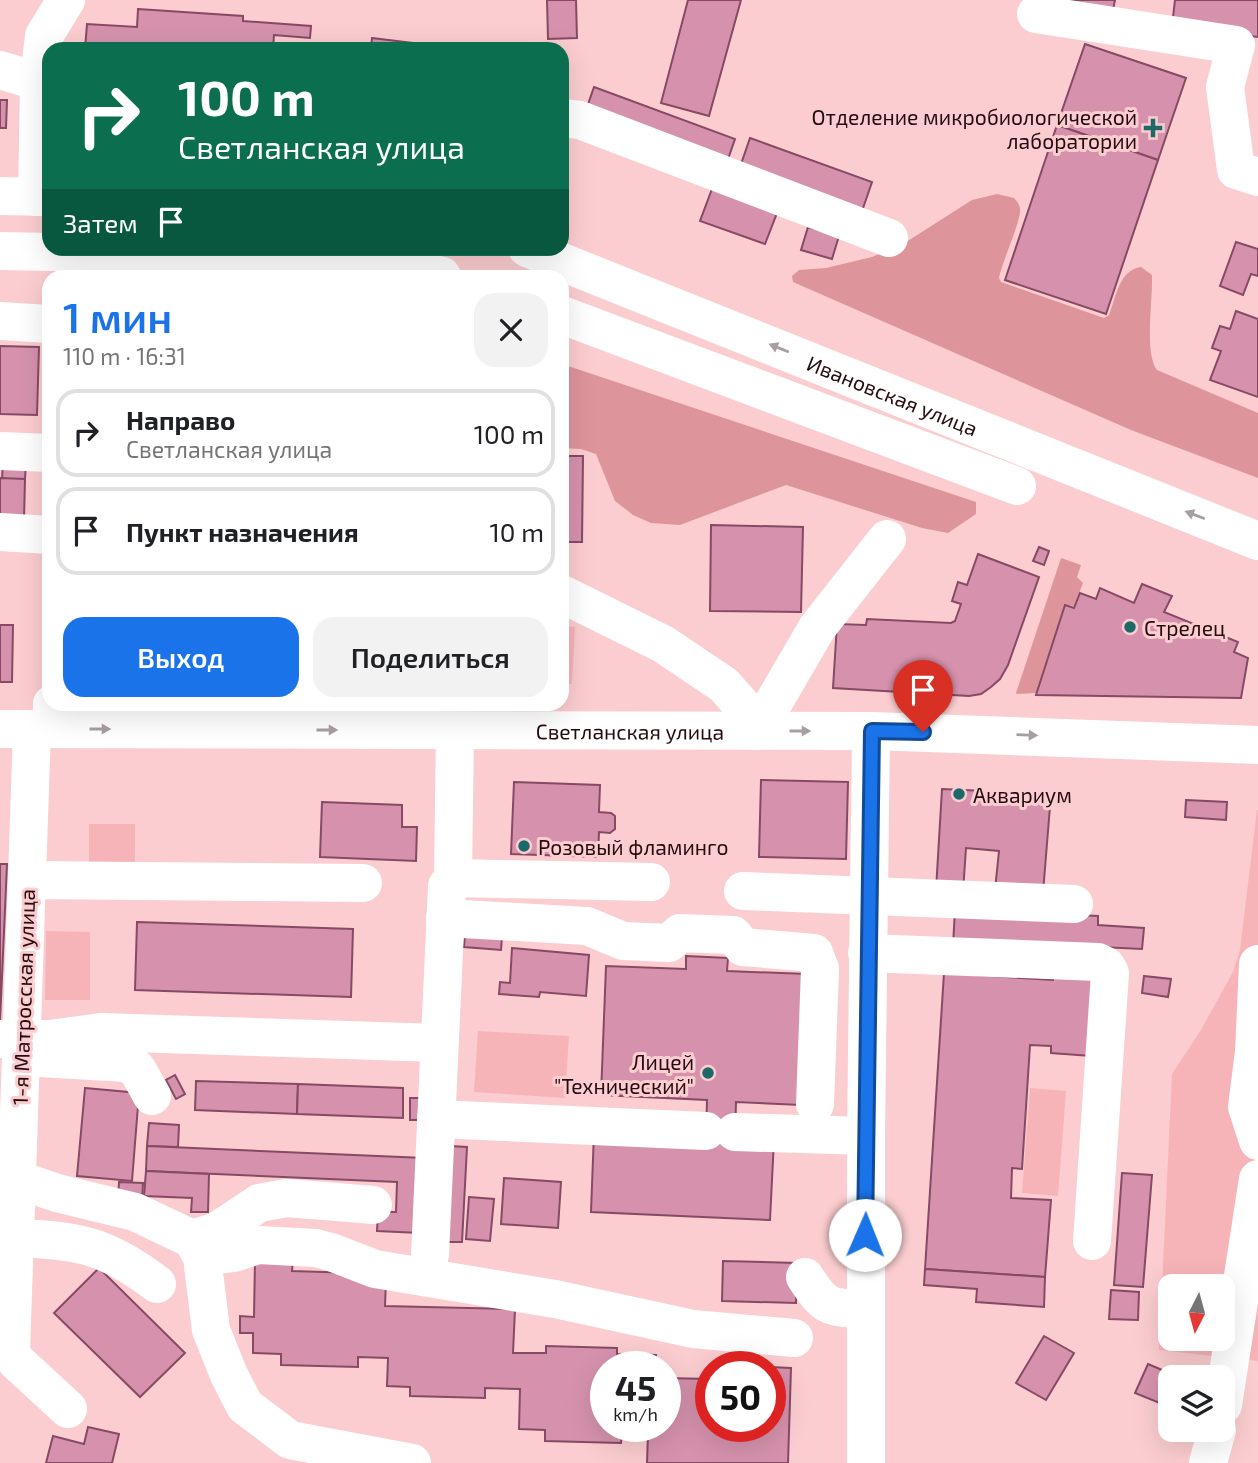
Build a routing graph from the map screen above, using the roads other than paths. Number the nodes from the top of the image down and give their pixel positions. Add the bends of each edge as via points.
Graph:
1 (66, 0) edge
2 (1036, 14) dead end
3 (44, 42) edge
4 (1247, 46) edge
5 (0, 70) edge
6 (42, 81) edge
7 (42, 97) edge
8 (569, 119) edge
9 (1247, 173) edge
10 (29, 197) edge
11 (889, 238) dead end
12 (0, 251) edge
13 (42, 252) edge
14 (263, 256) edge
15 (547, 256) edge
16 (412, 270) edge
17 (569, 318) edge
18 (0, 321) edge
19 (42, 324) edge
20 (929, 408) junction
21 (853, 423) junction
22 (0, 451) edge
23 (42, 453) edge
24 (1017, 486) dead end
25 (0, 532) edge
26 (42, 535) edge
27 (887, 539) dead end
28 (1258, 541) edge
29 (569, 597) edge
30 (34, 723) edge
31 (455, 730) junction
32 (757, 731) junction
33 (872, 731) junction
34 (1258, 745) edge
35 (30, 768) junction
36 (0, 791) edge
37 (453, 878) junction
38 (27, 880) junction
39 (651, 882) dead end
40 (363, 883) dead end
41 (743, 891) dead end
42 (869, 896) junction
43 (1074, 904) dead end
44 (445, 918) junction
45 (867, 953) junction
46 (1258, 964) edge
47 (439, 1043) junction
48 (14, 1045) edge
49 (152, 1096) dead end
50 (816, 1104) dead end
51 (9, 1116) edge
52 (436, 1119) junction
53 (866, 1136) junction
54 (1258, 1141) edge
55 (16, 1179) junction
56 (1258, 1179) edge
57 (373, 1205) dead end
58 (14, 1238) junction
59 (1092, 1241) dead end
60 (197, 1248) junction
61 (430, 1255) dead end
62 (805, 1277) dead end
63 (158, 1284) dead end
64 (864, 1309) junction
65 (794, 1338) dead end
66 (1229, 1365) edge
67 (68, 1409) dead end
68 (1214, 1442) edge
69 (412, 1463) edge
70 (866, 1463) edge
71 (1208, 1463) edge

1 - 3 main road
2 - 4 main road
4 - 9 main road via 1225,87
5 - 6 main road
7 - 10 main road
8 - 11 main road
12 - 13 main road
14 - 16 main road via 316,257
20 -> 15 main road, Ивановская улица
17 - 21 main road
18 - 19 main road
20 - 21 main road
28 -> 20 main road, Ивановская улица
21 - 24 main road
22 - 23 main road
25 - 26 main road
27 - 32 main road via 817,628
29 - 32 main road via 663,644 724,685
30 -> 31 main road, Светланская улица
30 - 35 main road, 1-я Матросская улица
31 - 32 main road, Светланская улица
31 - 37 main road
32 -> 33 main road, Светланская улица
33 -> 34 main road, Светланская улица
33 - 42 main road
35 - 36 main road
35 - 38 main road, 1-я Матросская улица
37 - 39 main road
37 - 44 main road via 447,886
38 - 40 main road
38 - 48 main road, 1-я Матросская улица
41 - 42 main road
42 - 43 main road
42 - 45 main road
44 - 47 main road
44 - 50 main road via 587,926 623,941 668,943 680,933 733,935 743,947 814,953 820,970
45 - 53 main road
45 - 59 main road via 1098,962 1106,966 1110,973 1108,1015
46 - 54 main road via 1247,1107
47 - 48 main road via 102,1032
47 - 52 main road
48 - 49 main road via 126,1063 137,1069
48 - 51 main road, 1-я Матросская улица
51 - 55 main road, 1-я Матросская улица
52 - 53 main road
52 - 61 main road
53 - 64 main road
55 - 58 main road, 1-я Матросская улица
55 - 60 main road via 135,1212
56 - 66 main road
57 - 60 main road via 287,1198 259,1203
58 - 63 main road via 53,1239 98,1248
58 - 67 main road, 1-я Матросская улица via 11,1352
60 - 65 main road via 234,1253 258,1245 316,1248 375,1269 555,1299 693,1329
60 - 69 main road via 211,1330 245,1406 290,1440
62 - 64 main road via 832,1308
64 - 70 main road
68 - 71 main road

